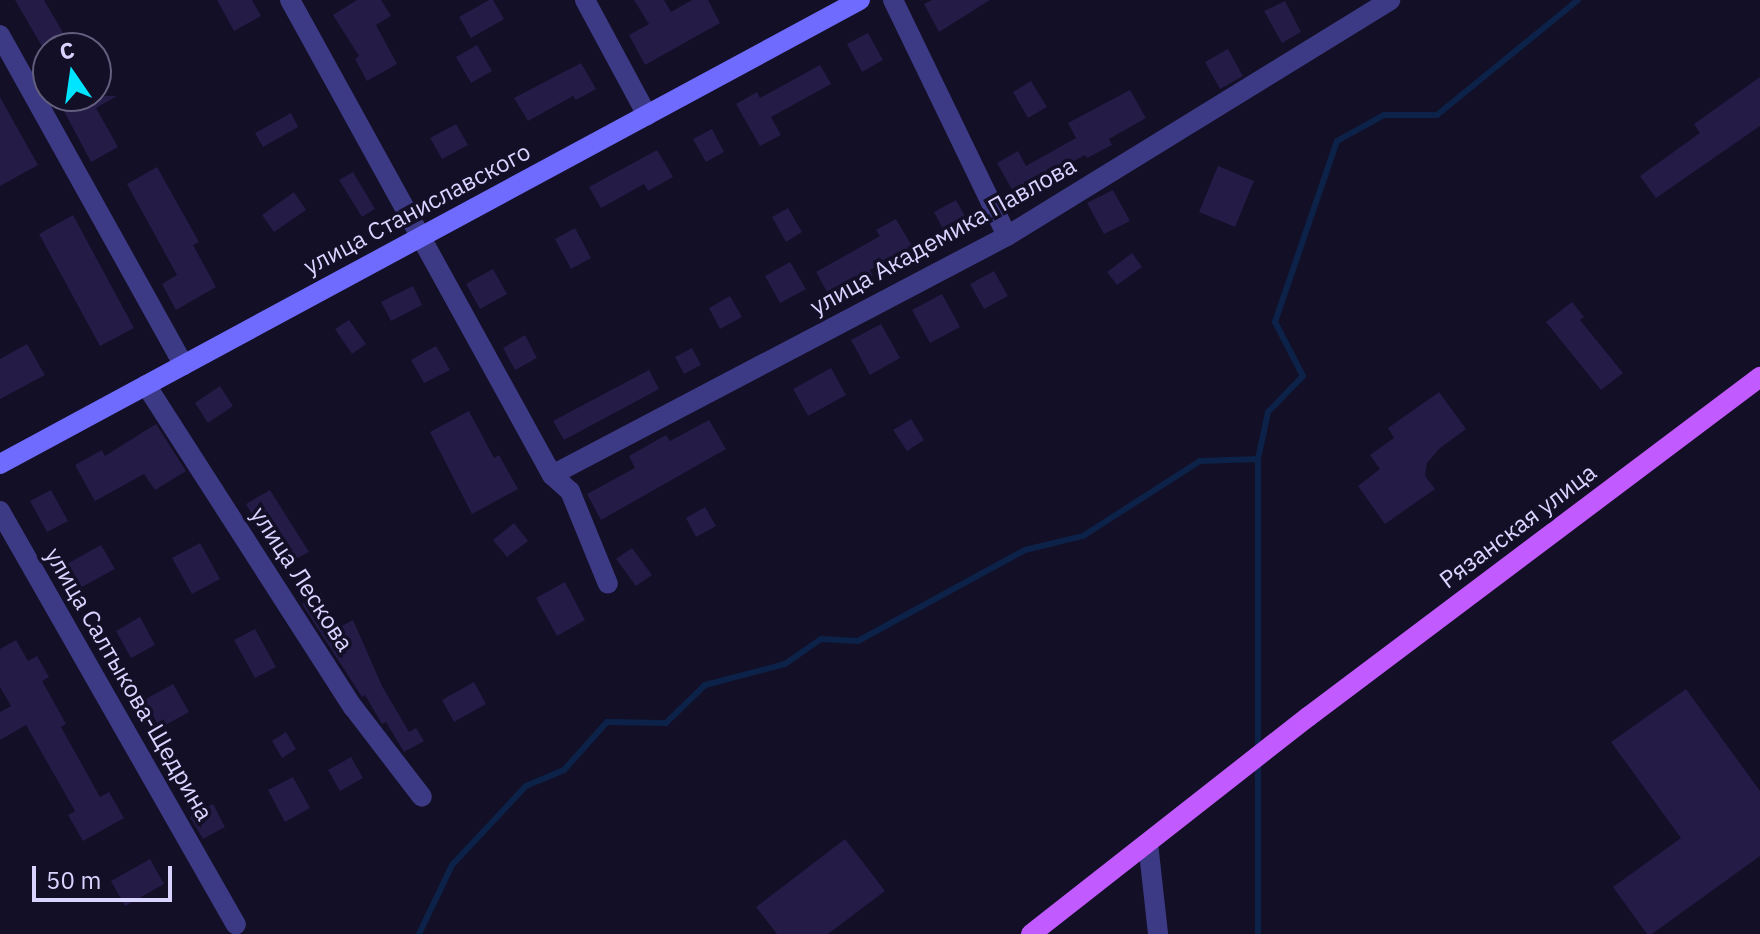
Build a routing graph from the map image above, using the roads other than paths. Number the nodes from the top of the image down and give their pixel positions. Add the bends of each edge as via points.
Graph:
1 (290, 0) edge
2 (585, 0) edge
3 (860, 0) edge
4 (893, 0) edge
5 (1390, 0) edge
6 (0, 35) edge
7 (647, 115) junction
8 (420, 236) junction
9 (1007, 236) junction
10 (184, 365) junction
11 (1760, 377) edge
12 (146, 385) junction
13 (0, 464) edge
14 (552, 475) junction
15 (0, 511) edge
16 (608, 584) dead end
17 (422, 797) dead end
18 (1148, 843) junction
19 (236, 924) dead end
20 (1031, 934) edge
21 (1158, 934) edge

1 - 8 street
2 - 7 street
3 - 7 street, улица Станиславского
4 - 9 street
5 - 9 street, улица Академика Павлова
6 - 10 street
7 - 8 street, улица Станиславского
8 - 10 street, улица Станиславского
8 - 14 street
9 - 14 street, улица Академика Павлова
10 - 12 street, улица Станиславского
11 - 18 main road, Рязанская улица
12 - 13 street, улица Станиславского
12 - 17 street, улица Лескова via 353,707
14 - 16 street via 570,491
15 - 19 street, улица Салтыкова-Щедрина
18 - 20 main road
18 - 21 street

